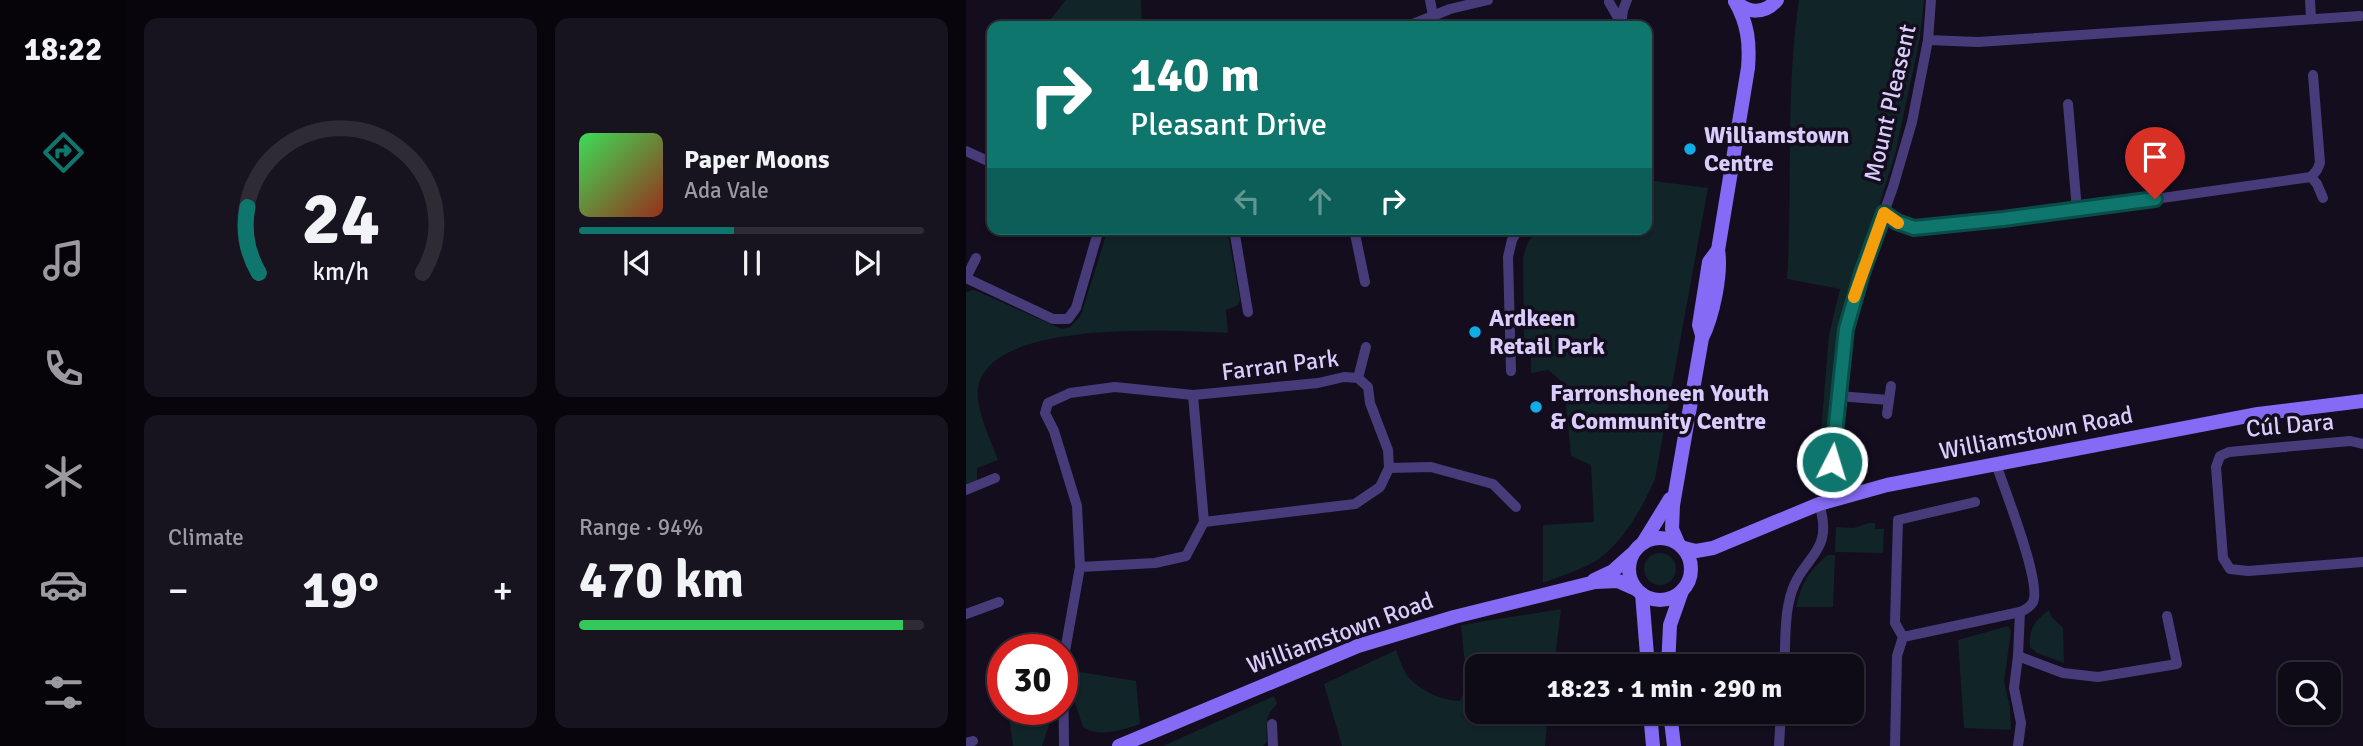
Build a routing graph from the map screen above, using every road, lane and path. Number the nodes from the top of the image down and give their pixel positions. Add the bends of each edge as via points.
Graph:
1 (1430, 0) edge
2 (1488, 0) edge
3 (1627, 0) edge
4 (1931, 0) edge
5 (2310, 0) edge
6 (1608, 1) edge
7 (1735, 1) edge
8 (1776, 2) edge
9 (2360, 16) dead end
10 (2311, 18) junction
11 (1434, 21) edge
12 (1619, 21) edge
13 (1622, 21) edge
14 (1928, 40) junction
15 (1750, 44) junction
16 (2313, 75) dead end
17 (2068, 104) dead end
18 (966, 151) edge
19 (987, 161) edge
20 (2311, 177) junction
21 (2323, 198) dead end
22 (2077, 210) junction
23 (1884, 213) junction
24 (1097, 235) edge
25 (1235, 235) edge
26 (1355, 235) edge
27 (1515, 235) edge
28 (976, 258) dead end
29 (966, 278) edge
30 (966, 278) edge
31 (1365, 282) dead end
32 (1248, 312) dead end
33 (1366, 347) dead end
34 (1511, 371) dead end
35 (1358, 378) junction
36 (1891, 386) dead end
37 (1193, 396) junction
38 (1838, 396) junction
39 (1889, 400) junction
40 (2363, 401) edge
41 (1887, 414) dead end
42 (2363, 443) edge
43 (1996, 464) junction
44 (1389, 468) junction
45 (995, 478) dead end
46 (1676, 482) junction
47 (966, 490) edge
48 (1975, 502) dead end
49 (1824, 503) junction
50 (1516, 507) dead end
51 (1204, 522) junction
52 (1726, 542) junction
53 (1640, 546) junction
54 (1681, 546) junction
55 (2363, 562) edge
56 (1080, 567) junction
57 (1690, 577) junction
58 (1583, 585) junction
59 (1682, 591) junction
60 (1639, 592) junction
61 (999, 602) dead end
62 (2020, 612) junction
63 (966, 614) edge
64 (2167, 616) dead end
65 (1903, 637) junction
66 (1646, 654) edge
67 (1669, 654) edge
68 (1785, 654) edge
69 (2018, 656) junction
70 (1272, 724) dead end
71 (1651, 724) edge
72 (1671, 724) edge
73 (1780, 724) edge
74 (1064, 746) edge
75 (1119, 746) edge
76 (1273, 746) edge
77 (1653, 746) edge
78 (1674, 746) edge
79 (1779, 746) edge
80 (1895, 746) edge
81 (2018, 746) edge

1 - 11 street
2 - 11 street via 1450,9
3 - 6 street
3 - 13 street
4 - 14 street, Mount Pleasent
5 - 10 street
6 - 12 street
7 - 8 street via 1755,11
7 - 15 street
8 - 15 street
9 - 10 street
10 - 14 street via 1978,42
14 - 23 street, Mount Pleasent via 1912,122
15 - 46 street via 1718,250 1720,262
16 - 20 street via 2320,163
17 - 22 street
18 - 19 street
20 - 21 street
20 - 22 street
22 - 23 street via 1914,228
23 - 38 street, Mount Pleasent via 1849,314
24 - 29 street via 1076,308 1068,319 1060,320
25 - 32 street
26 - 31 street
27 - 34 street via 1508,257
28 - 30 street
33 - 35 street
35 - 37 street, Farran Park
35 - 44 street, Farran Park via 1368,387 1388,450
36 - 39 street
37 - 51 street, Farran Park
37 - 56 street, Farran Park via 1115,387 1070,393 1048,404 1045,413 1077,506
38 - 39 street
38 - 49 street, Mount Pleasent
39 - 41 street
40 - 43 street, Williamstown Road via 2258,414
42 - 55 street, Cúl Dara via 2230,452 2220,456 2216,467 2223,558 2230,569
43 - 49 street, Williamstown Road via 1887,485
43 - 62 street via 2034,592 2033,602
44 - 50 street via 1431,467 1493,484
44 - 51 street via 1380,487 1355,504
45 - 47 street
46 - 53 street via 1664,512
46 - 54 street via 1672,524
48 - 65 street via 1898,520 1895,623
49 - 52 street, Williamstown Road
49 - 68 street, Mount Pleasent via 1821,546 1800,570 1788,601
51 - 56 street via 1186,556 1155,563
52 - 54 street, Williamstown Road via 1703,551
52 - 57 street, Williamstown Road
53 - 54 street via 1660,538
53 - 58 street via 1613,571
53 - 60 street via 1629,565
54 - 57 street via 1689,557
56 - 74 street, Farran Park via 1063,662
57 - 59 street
58 - 60 street via 1618,581
58 - 75 street, Williamstown Road via 1343,651
59 - 60 street via 1663,600
59 - 67 street via 1670,625
60 - 66 street
61 - 63 street
62 - 65 street
62 - 69 street
64 - 69 street via 2177,664 2098,677 2063,673
65 - 80 street via 1897,656
69 - 81 street via 2014,688 2021,723
70 - 76 street
71 - 77 street
72 - 78 street
73 - 79 street

